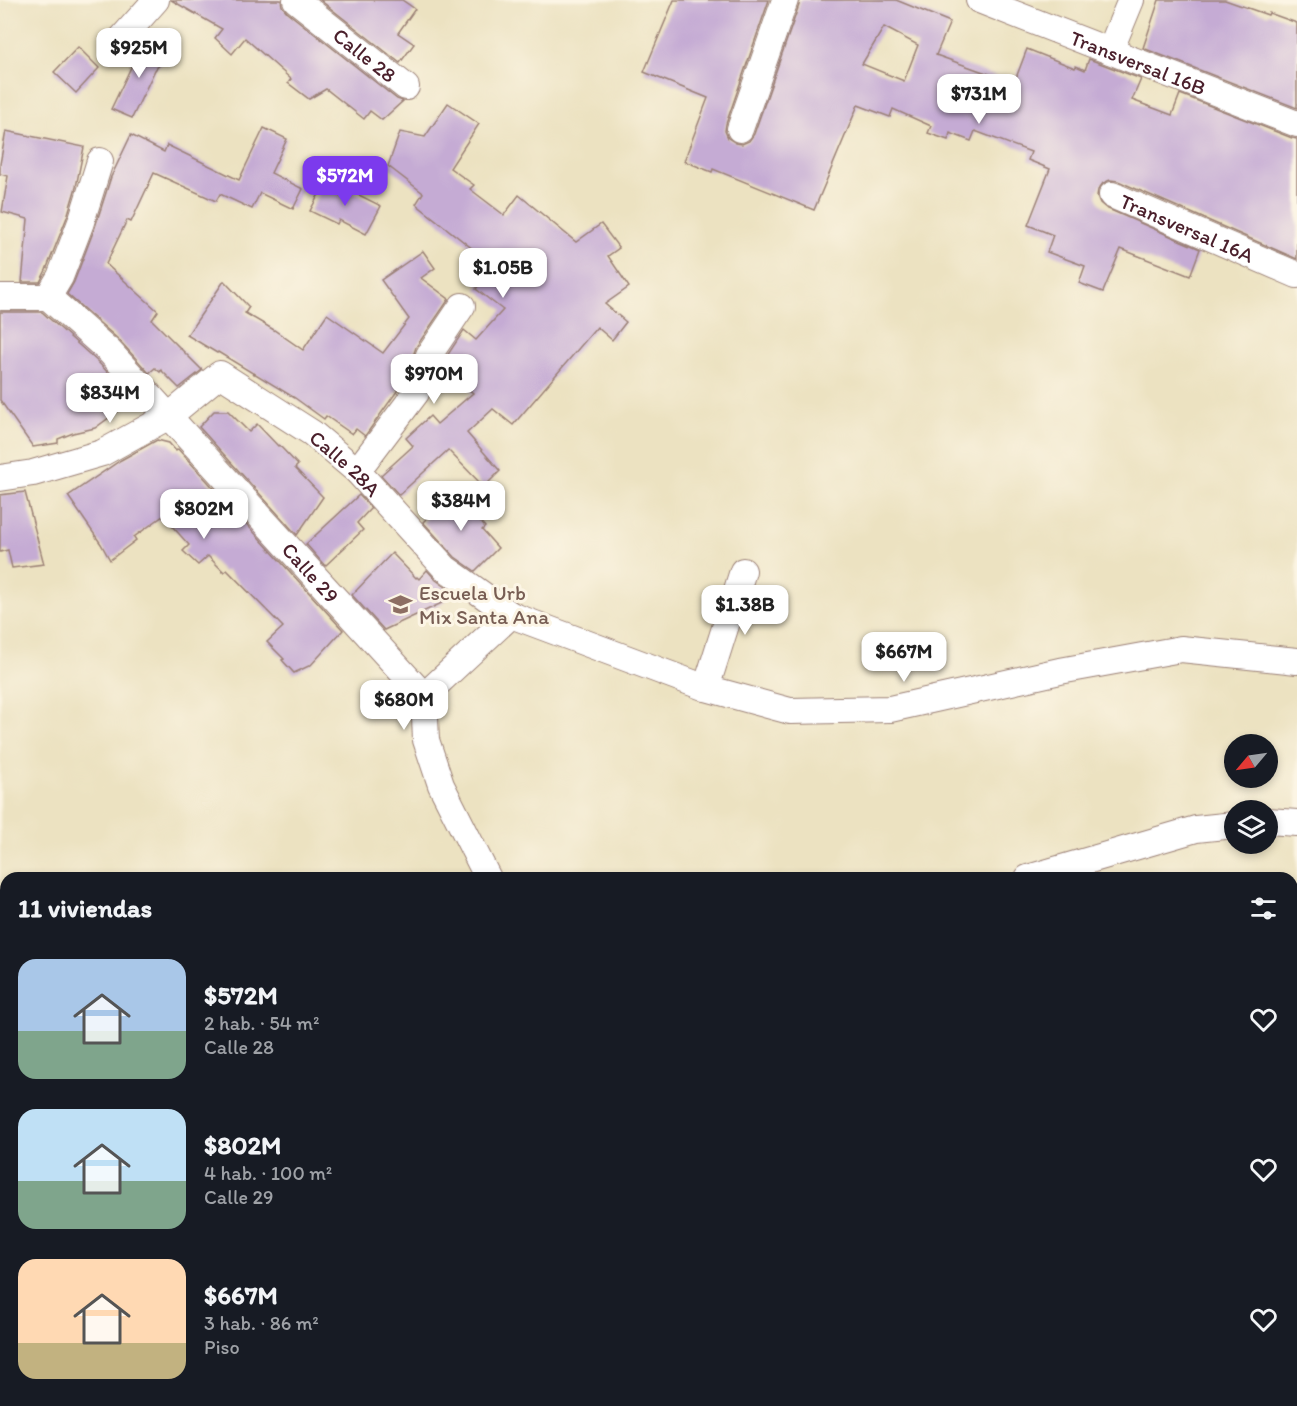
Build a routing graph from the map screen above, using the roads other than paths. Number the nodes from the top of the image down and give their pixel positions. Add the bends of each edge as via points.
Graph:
1 (156, 0) edge
2 (296, 0) edge
3 (785, 0) edge
4 (979, 0) edge
5 (1131, 0) edge
6 (115, 46) dead end
7 (1110, 51) junction
8 (406, 87) dead end
9 (1297, 124) edge
10 (740, 129) dead end
11 (100, 161) dead end
12 (1112, 195) dead end
13 (1297, 275) edge
14 (0, 297) edge
15 (48, 297) junction
16 (462, 306) dead end
17 (169, 416) junction
18 (357, 471) junction
19 (0, 478) edge
20 (743, 571) dead end
21 (511, 615) junction
22 (1297, 661) edge
23 (706, 688) junction
24 (424, 696) junction
25 (1278, 822) edge
26 (1297, 823) edge
27 (1224, 826) edge
28 (485, 872) edge
29 (1049, 872) edge

1 - 6 street
2 - 8 street, Calle 28
3 - 10 street
4 - 7 street, Transversal 16B
5 - 7 street
7 - 9 street, Transversal 16B
11 - 15 street via 60,277
12 - 13 street, Transversal 16A
14 - 15 street
15 - 17 street, Calle 29 via 109,351
16 - 18 street via 429,356 416,393
17 - 18 street, Calle 28A via 220,374 312,433
17 - 19 street via 102,453
17 - 24 street, Calle 29
18 - 21 street, Calle 28A via 445,568
20 - 23 street
21 - 23 street, Calle 28A
21 - 24 street
22 - 23 street, Calle 28A via 1181,649 890,709 790,711
24 - 28 street via 426,740 441,785
25 - 26 street
27 - 29 street via 1196,829

